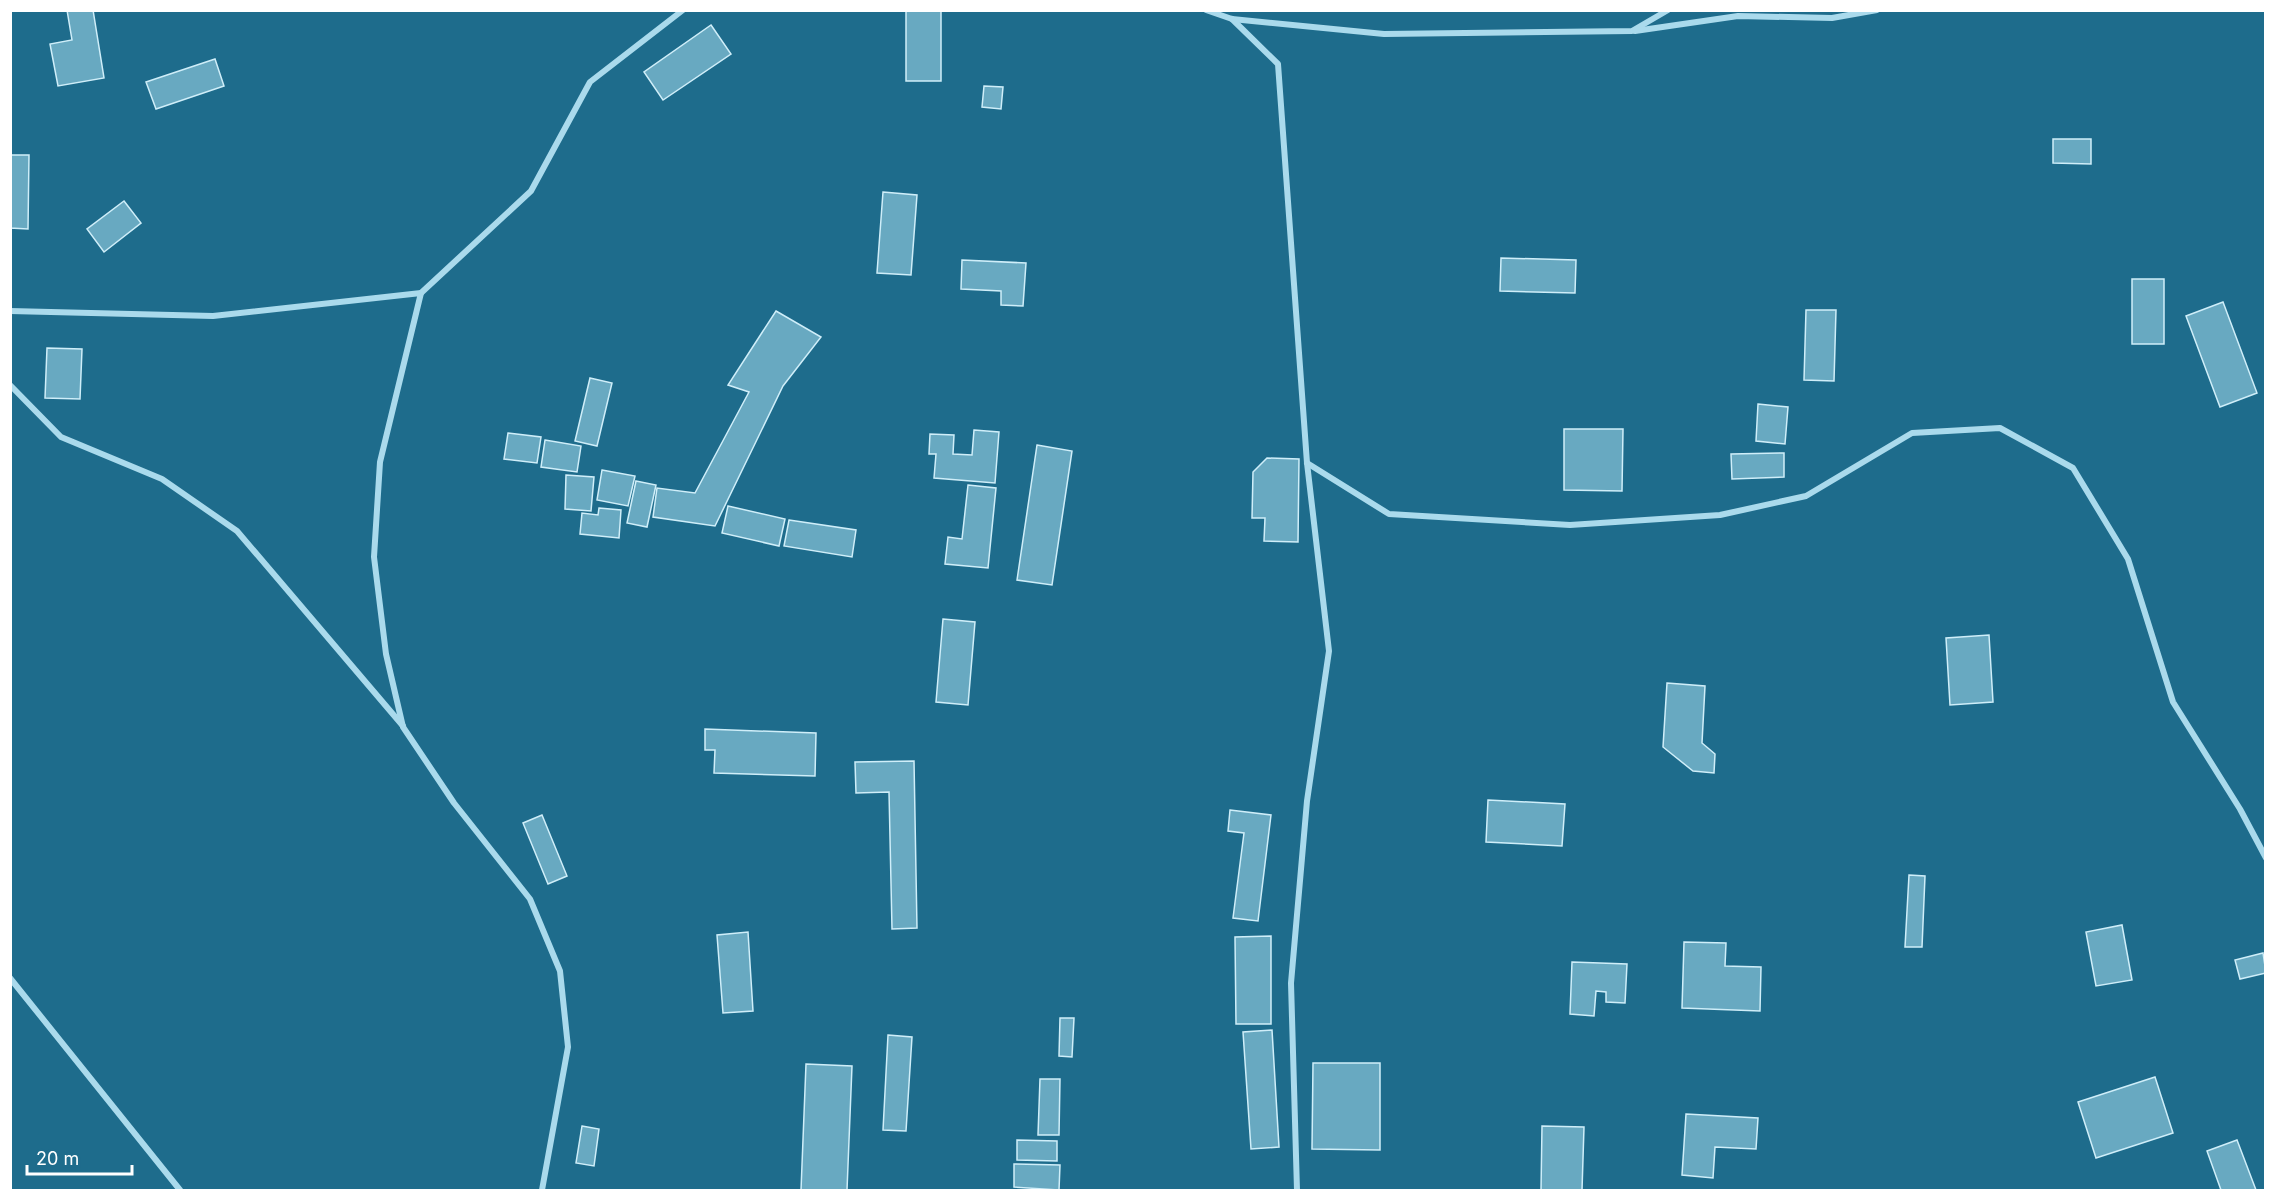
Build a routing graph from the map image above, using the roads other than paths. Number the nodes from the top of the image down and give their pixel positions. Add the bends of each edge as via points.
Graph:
1 (682, 10) edge
2 (1206, 10) edge
3 (1668, 10) edge
4 (1877, 10) edge
5 (1232, 19) junction
6 (1632, 31) junction
7 (421, 293) junction
8 (10, 311) edge
9 (10, 385) edge
10 (1307, 463) junction
11 (403, 727) junction
12 (2265, 858) edge
13 (10, 978) edge
14 (180, 1191) edge
15 (542, 1191) edge
16 (1297, 1191) edge

1 - 7 street via 591,82 531,191
2 - 5 street
3 - 6 street
4 - 6 street via 1832,18 1738,16
5 - 6 street via 1384,34
5 - 10 street via 1278,64
7 - 8 street via 213,316
7 - 11 street via 380,462 374,557 386,654
9 - 11 street via 61,437 162,479 237,531
10 - 12 street via 1389,514 1570,525 1720,515 1806,496 1912,433 2000,428 2073,468 2128,559 2173,702 2240,809
10 - 16 street via 1329,651 1307,801 1291,982
11 - 15 street via 454,803 530,899 560,971 568,1047
13 - 14 street

